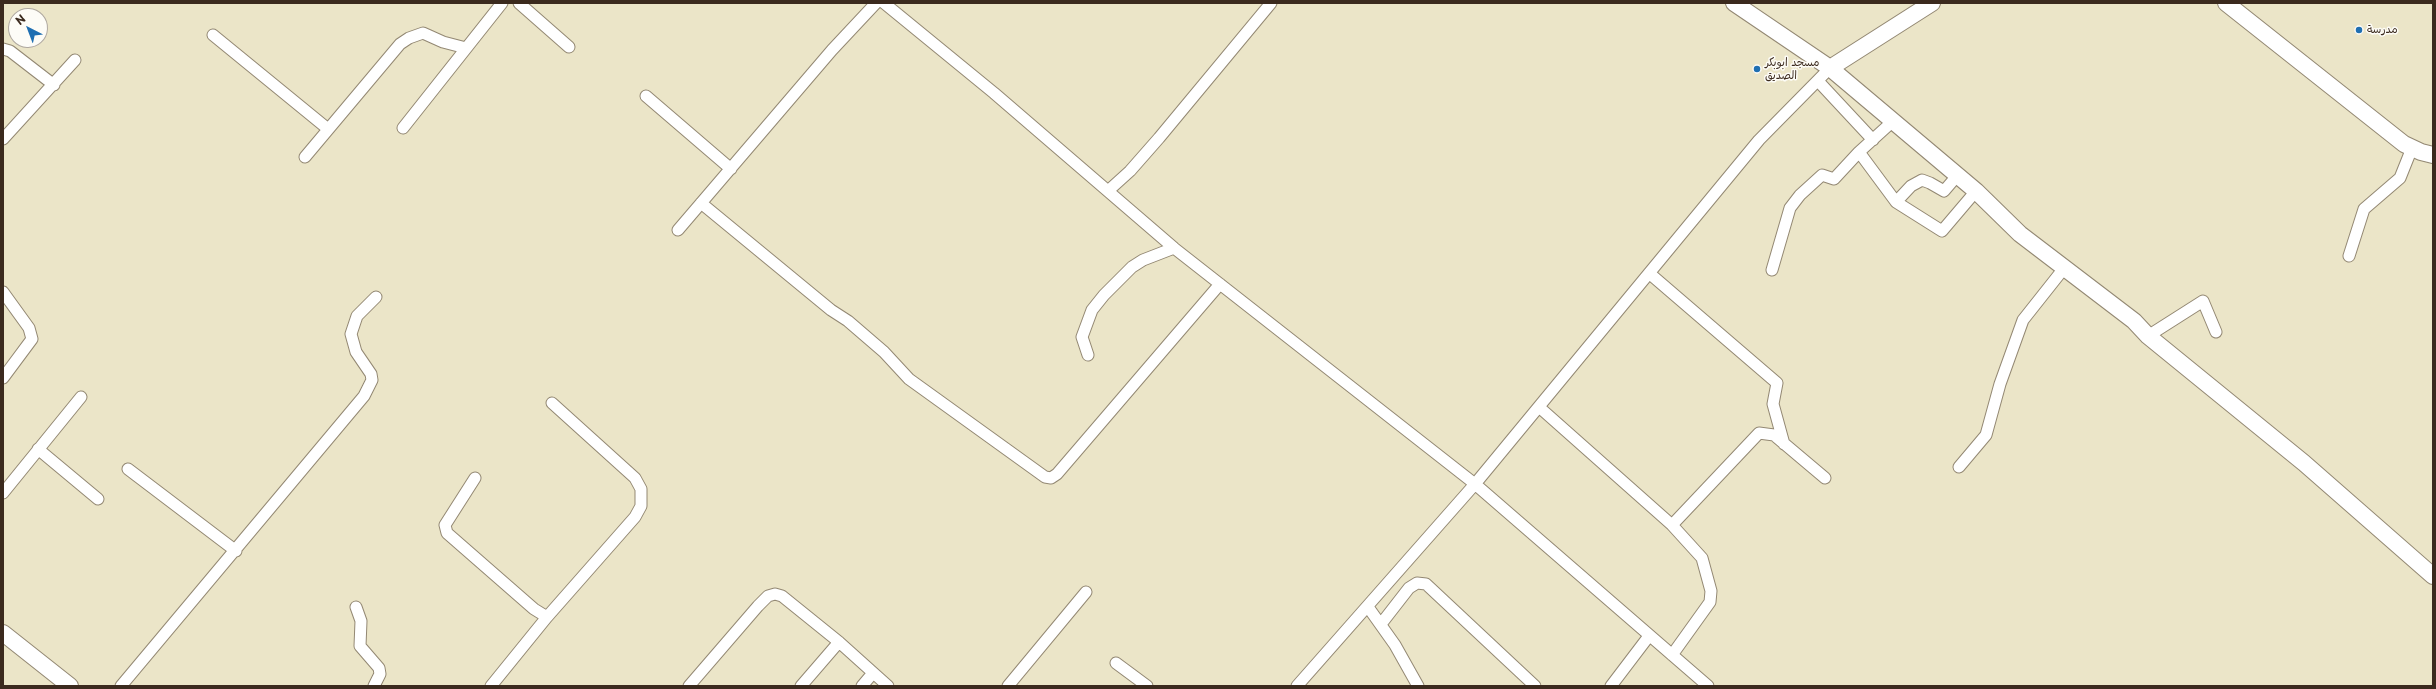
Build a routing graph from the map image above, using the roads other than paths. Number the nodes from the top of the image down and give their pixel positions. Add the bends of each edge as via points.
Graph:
1 (502, 3) edge
2 (519, 3) edge
3 (876, 3) edge
4 (884, 3) edge
5 (1271, 3) edge
6 (1734, 3) edge
7 (1932, 3) edge
8 (2231, 4) edge
9 (212, 35) dead end
10 (569, 47) dead end
11 (466, 48) junction
12 (3, 49) edge
13 (75, 60) dead end
14 (1830, 68) junction
15 (1818, 81) junction
16 (54, 85) junction
17 (646, 96) dead end
18 (1892, 122) junction
19 (403, 128) dead end
20 (328, 129) junction
21 (3, 139) edge
22 (1873, 140) junction
23 (2412, 148) junction
24 (1859, 152) junction
25 (2433, 155) edge
26 (305, 157) dead end
27 (731, 169) junction
28 (1956, 177) junction
29 (1109, 190) junction
30 (1976, 192) junction
31 (1896, 202) junction
32 (701, 203) junction
33 (678, 230) dead end
34 (1174, 248) junction
35 (2349, 256) dead end
36 (2065, 267) junction
37 (1772, 270) dead end
38 (1649, 273) junction
39 (1220, 284) junction
40 (3, 292) edge
41 (376, 297) dead end
42 (2216, 332) dead end
43 (2148, 336) junction
44 (1088, 355) dead end
45 (3, 378) edge
46 (81, 397) dead end
47 (552, 403) dead end
48 (1539, 406) junction
49 (1784, 444) junction
50 (38, 450) junction
51 (1959, 467) dead end
52 (128, 469) dead end
53 (474, 478) dead end
54 (1825, 478) dead end
55 (1475, 484) junction
56 (3, 493) edge
57 (98, 499) dead end
58 (1672, 525) junction
59 (236, 550) junction
60 (2433, 576) edge
61 (1086, 592) dead end
62 (356, 607) dead end
63 (1368, 607) junction
64 (547, 617) junction
65 (1381, 624) junction
66 (3, 633) edge
67 (1649, 636) junction
68 (839, 642) junction
69 (1672, 655) junction
70 (1116, 663) dead end
71 (873, 673) junction
72 (70, 686) edge
73 (121, 686) edge
74 (374, 686) edge
75 (491, 686) edge
76 (689, 686) edge
77 (800, 686) edge
78 (862, 686) edge
79 (888, 686) edge
80 (1008, 686) edge
81 (1147, 686) edge
82 (1297, 686) edge
83 (1418, 686) edge
84 (1535, 686) edge
85 (1611, 686) edge
86 (1708, 686) edge

1 - 11 street
2 - 10 street
3 - 27 street via 832,50
4 - 29 street
5 - 29 street via 1159,138
6 - 14 street
7 - 14 street
8 - 23 street via 2380,126
9 - 20 street
11 - 19 street
11 - 20 street via 423,33 409,38 400,44
12 - 16 street via 10,51
13 - 16 street
14 - 15 street
14 - 18 street
15 - 22 street
15 - 38 street via 1759,140
16 - 21 street
17 - 27 street
18 - 22 street
18 - 28 street
20 - 26 street
22 - 24 street
23 - 25 street
23 - 35 street via 2400,178 2364,209
24 - 31 street
24 - 37 street via 1834,179 1822,175 1790,208
27 - 32 street
28 - 30 street
28 - 31 street via 1944,191 1922,180 1911,186
29 - 34 street
30 - 31 street via 1942,231
30 - 36 street via 2020,234
32 - 33 street
32 - 39 street via 884,352 909,379 1045,477 1051,478
34 - 39 street
34 - 44 street via 1132,267 1104,295 1086,323 1082,337
36 - 43 street via 2134,321
36 - 51 street via 2024,320 2000,384 1986,435
38 - 48 street
38 - 49 street via 1777,383 1773,404
39 - 55 street
40 - 45 street via 29,328 32,339
41 - 59 street via 357,316 351,334 356,352 371,374 369,387
42 - 43 street via 2203,301
43 - 60 street via 2304,463
46 - 50 street
47 - 64 street via 635,478 642,496 641,506 635,517
48 - 55 street
48 - 58 street
49 - 54 street
49 - 58 street via 1774,435 1759,433
50 - 56 street
50 - 57 street
52 - 59 street
53 - 64 street via 445,525 447,532 534,610
55 - 63 street
55 - 67 street
58 - 69 street via 1702,558 1711,591 1710,602
59 - 73 street
61 - 80 street
62 - 74 street via 361,620 360,646 379,668 380,674
63 - 65 street
63 - 82 street
64 - 75 street
65 - 83 street via 1414,675
65 - 84 street via 1409,588 1417,583 1426,584
66 - 72 street
67 - 69 street
67 - 85 street
68 - 71 street
68 - 76 street via 782,596 768,596
68 - 77 street
69 - 86 street
70 - 81 street
71 - 78 street
71 - 79 street

